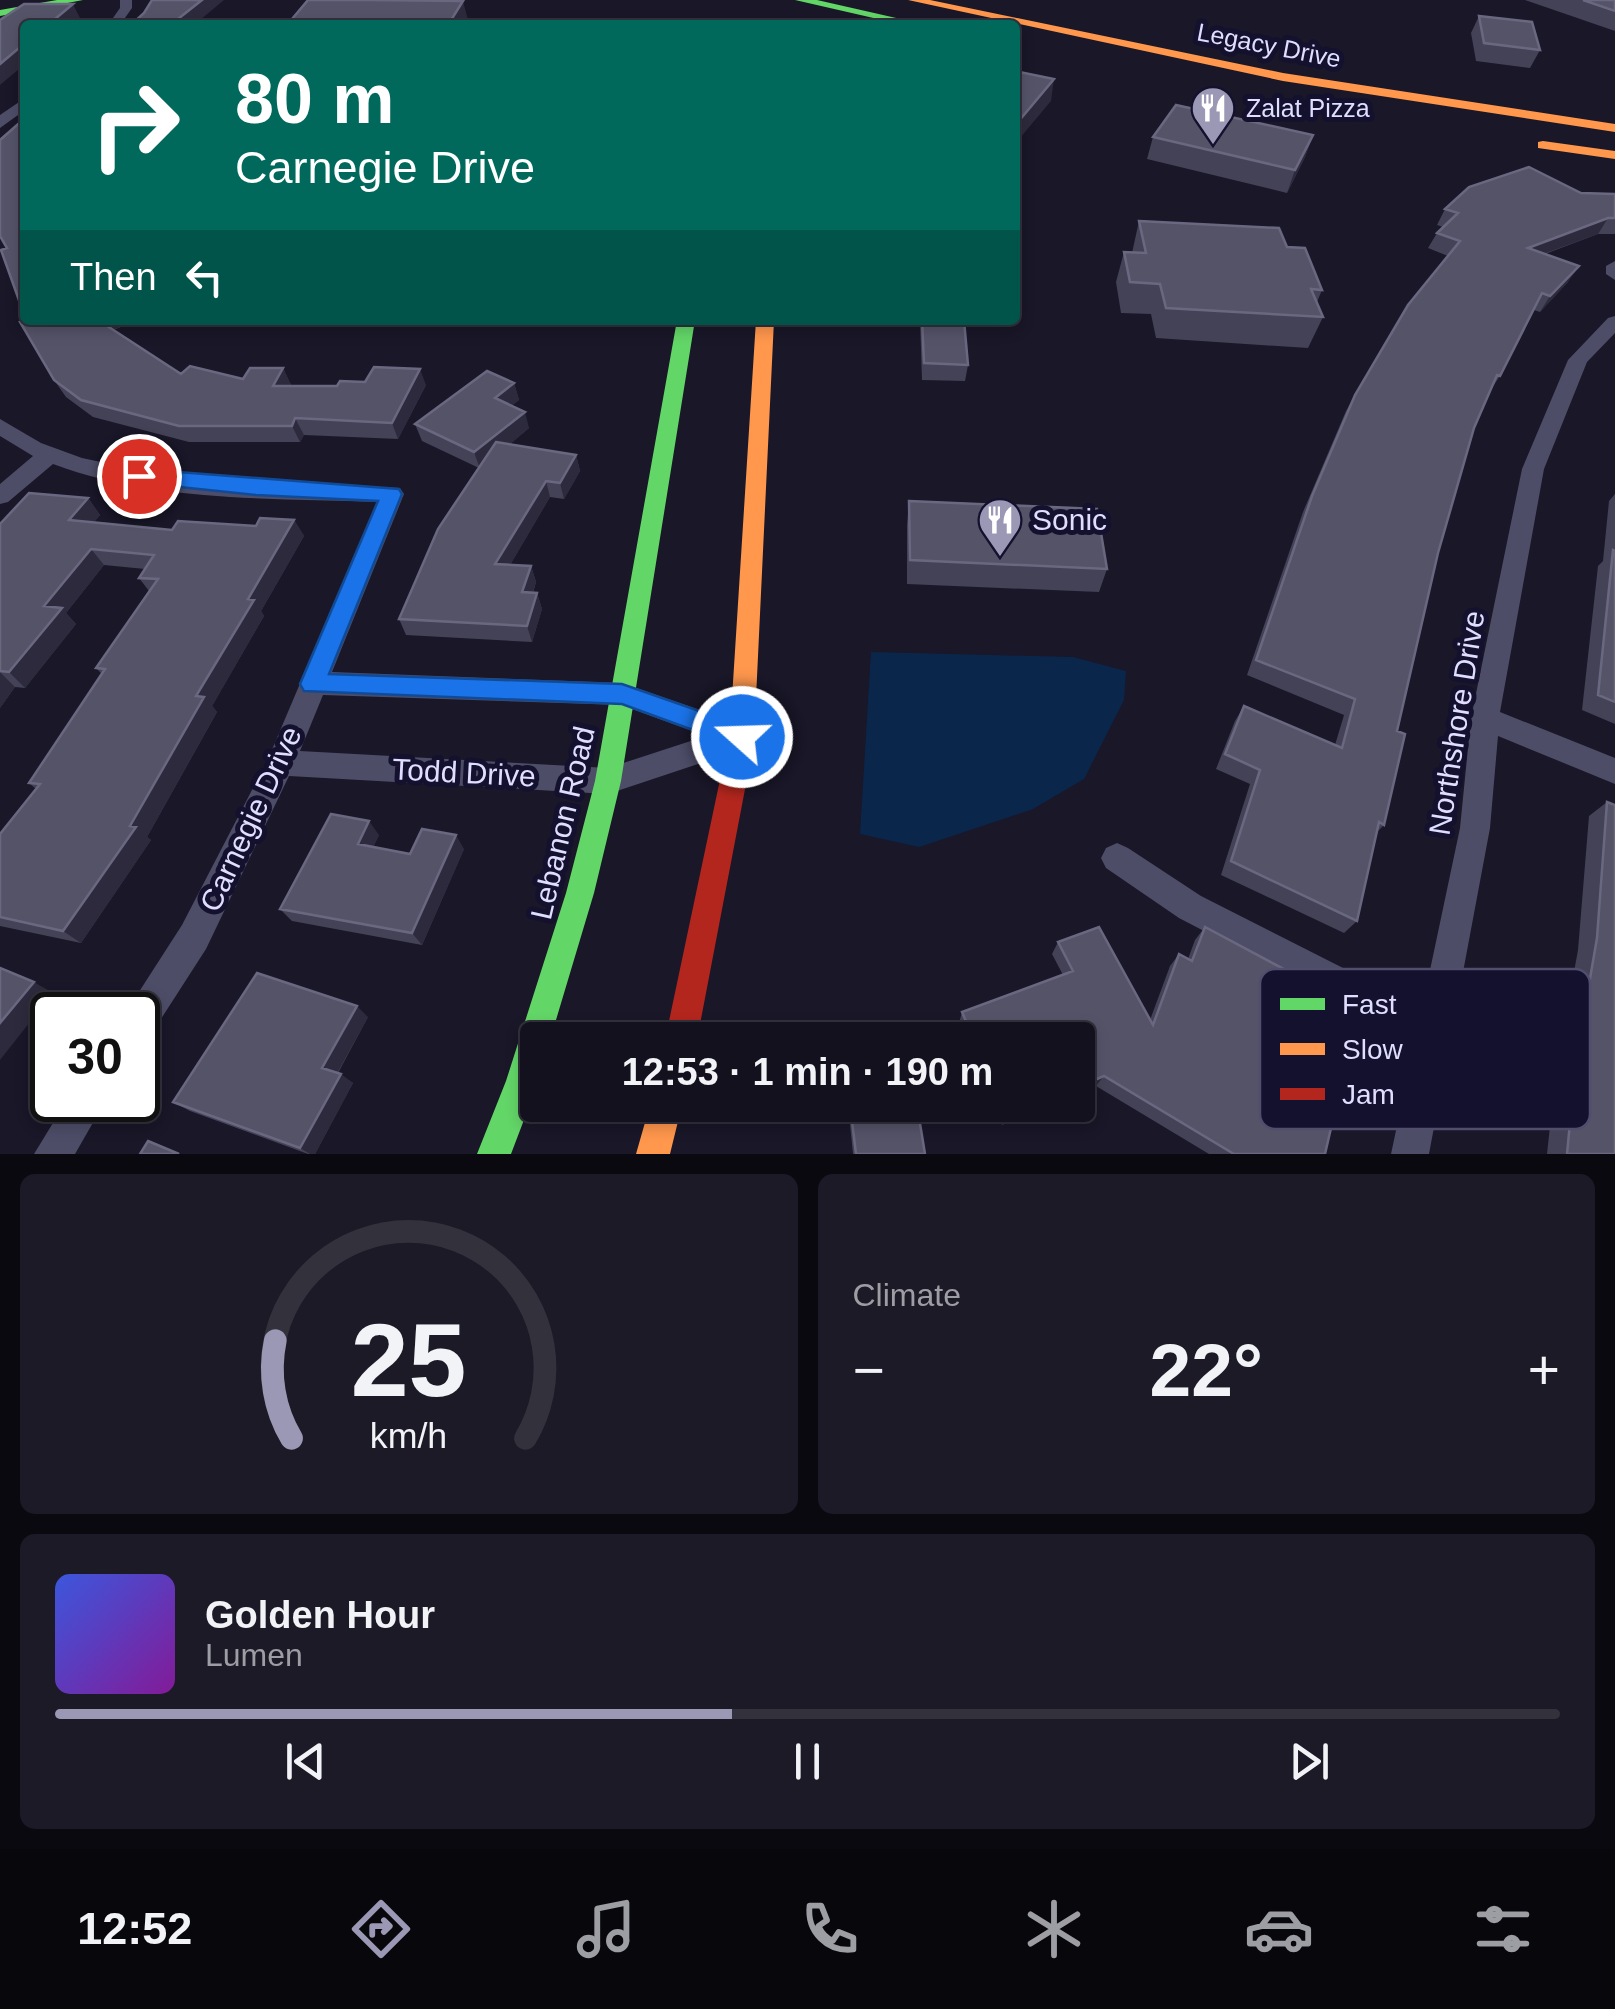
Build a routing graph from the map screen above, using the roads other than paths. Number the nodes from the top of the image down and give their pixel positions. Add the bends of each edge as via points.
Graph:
1 (77, 0) edge
2 (801, 0) edge
3 (896, 0) edge
4 (914, 0) edge
5 (833, 3) edge
6 (0, 13) edge
7 (814, 20) edge
8 (868, 20) edge
9 (1000, 20) edge
10 (1020, 25) edge
11 (1020, 46) edge
12 (1294, 102) dead end
13 (20, 106) edge
14 (0, 123) edge
15 (1615, 128) edge
16 (1523, 142) dead end
17 (1615, 155) edge
18 (1615, 322) edge
19 (685, 325) edge
20 (765, 325) edge
21 (0, 426) edge
22 (48, 456) junction
23 (0, 496) edge
24 (312, 684) junction
25 (622, 694) junction
26 (1485, 718) junction
27 (742, 737) junction
28 (281, 764) junction
29 (1615, 771) edge
30 (608, 781) junction
31 (1117, 858) dead end
32 (1311, 969) edge
33 (1447, 969) edge
34 (159, 992) edge
35 (686, 1022) edge
36 (73, 1122) edge
37 (661, 1122) edge
38 (1415, 1129) edge
39 (52, 1154) edge
40 (494, 1154) edge
41 (653, 1154) edge
42 (1410, 1154) edge

1 - 6 main road
2 - 5 main road
3 - 8 main road
4 - 9 main road, Legacy Drive
5 - 7 main road
5 - 8 main road
10 - 15 main road, Legacy Drive via 1348,101
11 - 12 main road, Legacy Drive
13 - 14 street
16 - 17 main road
18 - 26 street, Northshore Drive via 1578,360 1534,469
19 - 25 main road, Lebanon Road
20 - 27 main road
21 - 22 street
22 - 23 street
22 - 24 street, Carnegie Drive via 108,474 392,494
24 - 25 street
24 - 28 street, Carnegie Drive
25 - 27 street
25 - 30 main road, Lebanon Road
26 - 29 street
26 - 33 street, Northshore Drive via 1475,828
27 - 30 street, Todd Drive
27 - 35 main road
28 - 30 street, Todd Drive
28 - 34 street, Carnegie Drive via 194,937
30 - 40 main road, Lebanon Road via 557,968
31 - 32 street via 1190,907
36 - 39 street
37 - 41 main road
38 - 42 street, Northshore Drive

